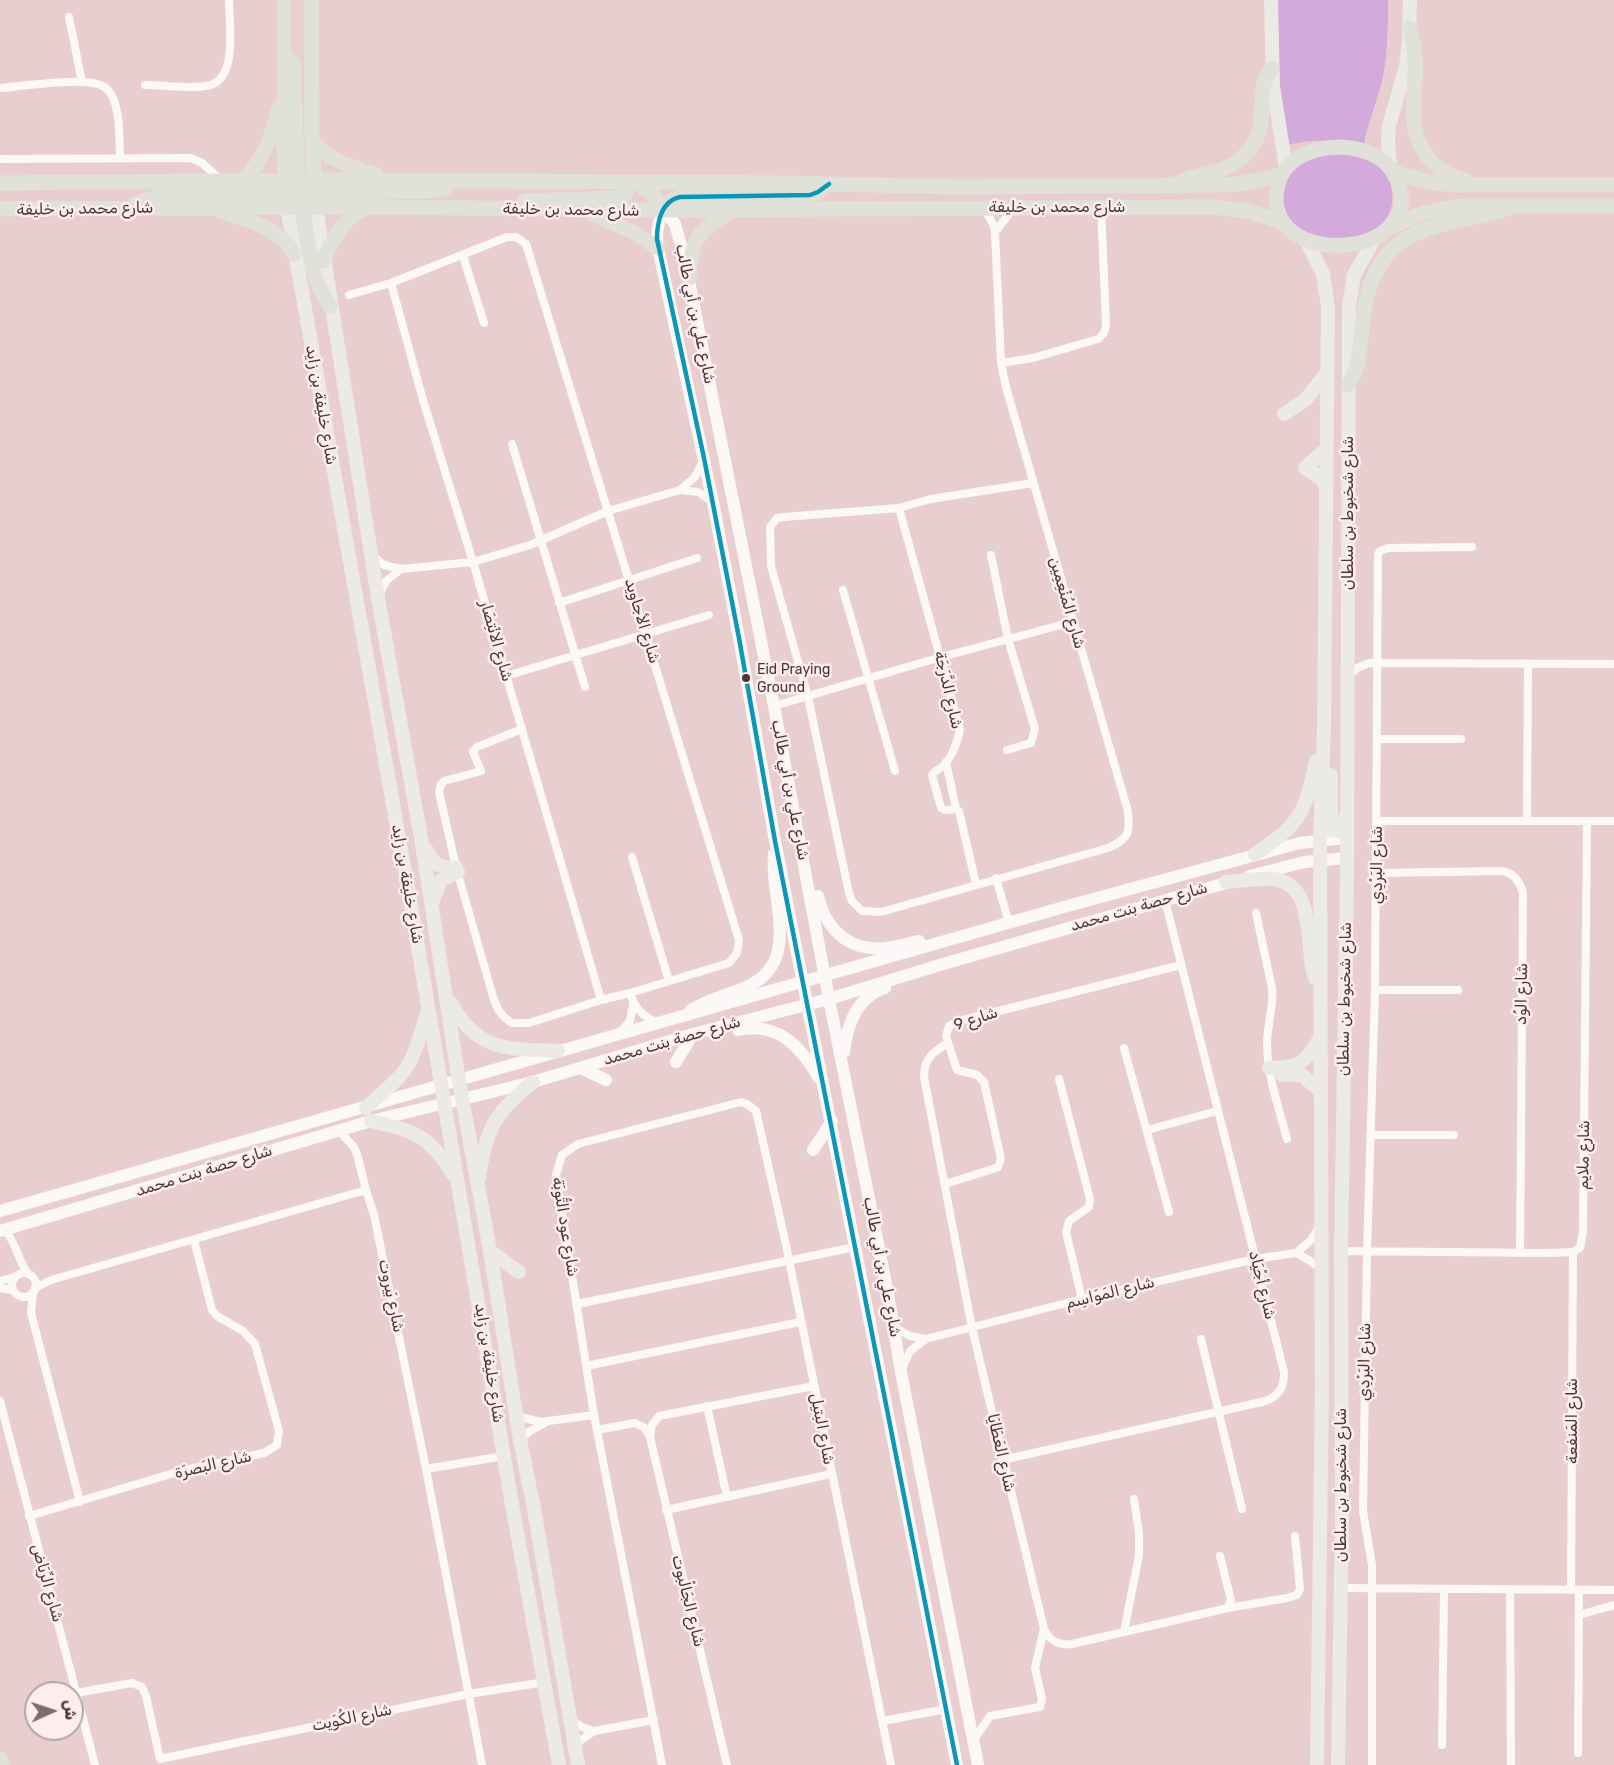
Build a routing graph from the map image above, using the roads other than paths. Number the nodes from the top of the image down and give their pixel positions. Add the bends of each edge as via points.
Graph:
1 (229, 0) edge
2 (284, 0) edge
3 (311, 0) edge
4 (1271, 0) edge
5 (1410, 0) edge
6 (69, 17) dead end
7 (1410, 28) junction
8 (284, 38) junction
9 (1272, 68) junction
10 (82, 82) junction
11 (284, 83) junction
12 (145, 85) dead end
13 (0, 88) edge
14 (312, 140) junction
15 (120, 158) junction
16 (0, 159) edge
17 (1391, 169) junction
18 (1284, 171) junction
19 (222, 180) junction
20 (243, 180) junction
21 (390, 180) junction
22 (465, 181) junction
23 (0, 183) edge
24 (632, 183) junction
25 (829, 184) junction
26 (1485, 185) junction
27 (1614, 185) edge
28 (1173, 186) junction
29 (300, 193) junction
30 (1515, 206) junction
31 (1614, 206) edge
32 (209, 207) junction
33 (369, 207) junction
34 (983, 207) junction
35 (1015, 207) junction
36 (1101, 207) junction
37 (128, 208) junction
38 (0, 209) edge
39 (505, 209) junction
40 (578, 210) junction
41 (664, 210) junction
42 (734, 210) junction
43 (1284, 222) junction
44 (1390, 227) junction
45 (995, 232) junction
46 (1374, 239) junction
47 (1306, 240) junction
48 (658, 248) junction
49 (294, 254) junction
50 (463, 256) junction
51 (323, 261) junction
52 (689, 278) junction
53 (391, 283) junction
54 (349, 295) dead end
55 (330, 306) junction
56 (484, 322) dead end
57 (1001, 363) junction
58 (1326, 374) junction
59 (1348, 385) junction
60 (1284, 414) dead end
61 (512, 444) dead end
62 (1326, 449) junction
63 (704, 458) junction
64 (1033, 483) junction
65 (1326, 486) junction
66 (680, 490) junction
67 (713, 502) junction
68 (899, 508) junction
69 (608, 511) junction
70 (541, 541) junction
71 (1472, 547) dead end
72 (370, 553) junction
73 (991, 555) dead end
74 (697, 558) dead end
75 (473, 562) junction
76 (401, 569) junction
77 (629, 580) junction
78 (843, 590) dead end
79 (378, 598) junction
80 (559, 603) junction
81 (709, 615) dead end
82 (1072, 621) junction
83 (646, 634) junction
84 (1008, 639) junction
85 (1347, 649) junction
86 (575, 655) junction
87 (941, 657) junction
88 (1374, 663) junction
89 (1528, 664) junction
90 (1614, 664) edge
91 (1324, 672) junction
92 (506, 676) junction
93 (868, 678) junction
94 (1347, 678) junction
95 (585, 687) dead end
96 (808, 697) junction
97 (774, 706) junction
98 (1324, 727) junction
99 (522, 729) junction
100 (1378, 739) junction
101 (1461, 739) dead end
102 (1006, 750) dead end
103 (946, 762) junction
104 (895, 771) dead end
105 (956, 808) junction
106 (1347, 815) junction
107 (1377, 821) junction
108 (1527, 821) junction
109 (1587, 821) junction
110 (1614, 821) edge
111 (421, 838) junction
112 (1346, 838) junction
113 (1320, 840) junction
114 (775, 841) junction
115 (799, 841) junction
116 (1255, 854) junction
117 (632, 857) dead end
118 (1346, 858) junction
119 (1320, 860) junction
120 (457, 870) junction
121 (1377, 873) junction
122 (996, 878) junction
123 (1226, 882) junction
124 (976, 884) junction
125 (1165, 900) junction
126 (431, 905) junction
127 (1256, 913) dead end
128 (1009, 923) junction
129 (947, 940) junction
130 (1181, 965) junction
131 (930, 968) junction
132 (826, 976) junction
133 (669, 981) junction
134 (803, 982) junction
135 (1320, 989) junction
136 (1376, 990) junction
137 (1458, 990) dead end
138 (630, 993) junction
139 (446, 994) junction
140 (829, 999) junction
141 (601, 1000) junction
142 (633, 1004) junction
143 (808, 1004) junction
144 (429, 1008) junction
145 (681, 1017) junction
146 (659, 1023) junction
147 (618, 1034) junction
148 (693, 1034) junction
149 (1320, 1038) junction
150 (948, 1043) junction
151 (1124, 1048) dead end
152 (558, 1051) junction
153 (676, 1062) dead end
154 (581, 1068) junction
155 (1270, 1073) junction
156 (1059, 1079) dead end
157 (606, 1080) dead end
158 (459, 1081) junction
159 (533, 1082) junction
160 (442, 1086) junction
161 (824, 1086) junction
162 (1321, 1092) junction
163 (462, 1099) junction
164 (741, 1102) joint
165 (443, 1103) junction
166 (1217, 1111) junction
167 (368, 1114) junction
168 (832, 1120) junction
169 (1147, 1130) junction
170 (339, 1131) junction
171 (856, 1134) junction
172 (1454, 1135) dead end
173 (1370, 1136) junction
174 (1287, 1139) dead end
175 (813, 1150) dead end
176 (457, 1180) junction
177 (945, 1184) junction
178 (366, 1190) junction
179 (477, 1191) junction
180 (0, 1211) edge
181 (1169, 1212) dead end
182 (1321, 1223) junction
183 (20, 1225) junction
184 (3, 1230) edge
185 (194, 1240) junction
186 (15, 1244) junction
187 (855, 1247) junction
188 (490, 1251) junction
189 (1341, 1251) junction
190 (1367, 1252) junction
191 (1573, 1252) junction
192 (1296, 1253) junction
193 (1520, 1253) junction
194 (18, 1258) junction
195 (1255, 1259) junction
196 (789, 1261) junction
197 (1321, 1269) junction
198 (519, 1272) dead end
199 (30, 1275) junction
200 (16, 1276) junction
201 (51, 1280) junction
202 (0, 1281) edge
203 (0, 1288) edge
204 (34, 1290) junction
205 (17, 1293) junction
206 (1082, 1299) junction
207 (577, 1304) junction
208 (31, 1313) junction
209 (800, 1322) junction
210 (894, 1327) junction
211 (972, 1328) junction
212 (926, 1339) junction
213 (1201, 1339) dead end
214 (586, 1366) junction
215 (901, 1372) junction
216 (814, 1386) junction
217 (0, 1401) edge
218 (707, 1406) junction
219 (1218, 1412) junction
220 (594, 1414) junction
221 (516, 1416) junction
222 (548, 1421) junction
223 (597, 1430) junction
224 (650, 1437) junction
225 (520, 1440) junction
226 (504, 1455) junction
227 (1002, 1460) junction
228 (426, 1469) junction
229 (831, 1474) junction
230 (727, 1497) junction
231 (1134, 1499) dead end
232 (80, 1502) junction
233 (1242, 1509) dead end
234 (666, 1510) junction
235 (28, 1516) junction
236 (1295, 1536) dead end
237 (1220, 1556) dead end
238 (1340, 1588) junction
239 (1372, 1588) junction
240 (1444, 1589) junction
241 (1510, 1590) junction
242 (1575, 1590) junction
243 (1614, 1590) edge
244 (1614, 1605) edge
245 (1228, 1608) junction
246 (1579, 1615) junction
247 (1044, 1629) junction
248 (1124, 1632) junction
249 (73, 1681) edge
250 (545, 1682) junction
251 (84, 1692) edge
252 (468, 1694) junction
253 (946, 1709) junction
254 (570, 1719) junction
255 (654, 1720) junction
256 (883, 1722) junction
257 (84, 1723) edge
258 (594, 1731) junction
259 (973, 1741) junction
260 (1442, 1744) dead end
261 (574, 1745) junction
262 (1578, 1753) dead end
263 (0, 1759) edge
264 (2, 1765) edge
265 (95, 1765) edge
266 (482, 1765) edge
267 (559, 1765) edge
268 (578, 1765) edge
269 (662, 1765) edge
270 (727, 1765) edge
271 (891, 1765) edge
272 (957, 1765) edge
273 (978, 1765) edge
274 (1317, 1765) edge
275 (1338, 1765) edge
276 (1372, 1765) edge
277 (1511, 1765) edge

1 - 12 street via 228,64 223,77 206,86
2 - 8 highway, شارع خليفة بن زايد
3 - 14 highway, شارع خليفة بن زايد
4 - 9 main road
5 - 7 main road
6 - 10 street
7 - 17 main road via 1406,66 1389,126
7 - 26 highway via 1416,61 1413,122 1420,147 1444,172
8 - 11 highway, شارع خليفة بن زايد
8 - 29 highway via 293,64
9 - 18 main road
9 - 28 highway via 1263,85 1261,126 1245,154 1226,168
10 - 13 street
10 - 15 street via 101,85 112,96 117,111
11 - 20 highway via 270,140
11 - 29 highway, شارع خليفة بن زايد
14 - 21 highway via 327,155
14 - 29 highway, شارع خليفة بن زايد
15 - 16 street
15 - 19 street via 191,158
17 - 18 highway via 1374,154 1340,147 1305,154
17 - 26 highway via 1436,183
17 - 44 highway via 1399,184 1400,203
18 - 28 highway, شارع محمد بن خليفة via 1243,184
18 - 43 highway via 1276,195
19 - 20 highway, شارع محمد بن خليفة
19 - 23 highway, شارع محمد بن خليفة
20 - 29 highway, شارع محمد بن خليفة
21 - 22 highway, شارع محمد بن خليفة
21 - 29 highway, شارع محمد بن خليفة
22 - 24 highway, شارع محمد بن خليفة
22 - 29 highway via 454,187 425,191
24 - 25 highway, شارع محمد بن خليفة
24 - 39 highway via 626,194 617,198 535,199
24 - 41 highway via 654,195
25 - 28 highway, شارع محمد بن خليفة
25 - 41 highway via 810,195 680,197 668,202
26 - 27 highway
29 - 32 highway, شارع محمد بن خليفة
29 - 33 highway, شارع محمد بن خليفة
29 - 37 highway via 160,196
29 - 49 main road, شارع خليفة بن زايد
29 - 51 main road, شارع خليفة بن زايد
29 - 55 highway via 313,270
30 - 31 highway
30 - 44 highway via 1449,208
30 - 59 highway via 1430,227 1394,248 1381,263 1368,292 1356,369
32 - 37 highway, شارع محمد بن خليفة
32 - 49 highway via 269,229
33 - 39 highway, شارع محمد بن خليفة
33 - 51 highway via 340,226
34 - 35 highway, شارع محمد بن خليفة
34 - 42 highway, شارع محمد بن خليفة
34 - 45 street, شارع المُنْعِمِين
35 - 36 highway, شارع محمد بن خليفة
35 - 45 street
36 - 43 highway, شارع محمد بن خليفة via 1213,207
36 - 57 street via 1104,333 1098,339 1051,353
37 - 38 highway, شارع محمد بن خليفة
39 - 40 highway, شارع محمد بن خليفة
40 - 41 highway, شارع محمد بن خليفة
40 - 48 highway via 620,225
41 - 42 highway, شارع محمد بن خليفة
41 - 48 main road, شارع علي بن أبي طالب via 657,231
41 - 52 main road, شارع علي بن أبي طالب via 675,224
42 - 52 highway via 711,223 698,237 691,254
43 - 47 highway
44 - 46 highway
45 - 57 street, شارع المُنْعِمِين
46 - 47 highway via 1340,245
46 - 59 main road, شارع شخبوط بن سلطان via 1354,274 1348,306
47 - 58 main road, شارع شخبوط بن سلطان via 1327,291
48 - 63 main road, شارع علي بن أبي طالب
49 - 144 main road, شارع خليفة بن زايد
50 - 53 street, شارع الأجاويد
50 - 56 street
50 - 69 street, شارع الأجاويد via 507,237 516,237 526,244
51 - 55 main road, شارع خليفة بن زايد
52 - 97 main road, شارع علي بن أبي طالب
53 - 54 street, شارع الأجاويد
53 - 75 street, شارع الانْتِصَار
55 - 72 main road, شارع خليفة بن زايد
57 - 64 street, شارع المُنْعِمِين
58 - 60 main road via 1305,400
58 - 62 main road, شارع شخبوط بن سلطان
59 - 85 main road, شارع شخبوط بن سلطان
61 - 70 street
62 - 65 main road, شارع شخبوط بن سلطان
62 - 65 main road via 1305,468
63 - 66 street via 695,477
63 - 67 main road, شارع علي بن أبي طالب
64 - 68 street
64 - 82 street, شارع المُنْعِمِين
65 - 91 main road, شارع شخبوط بن سلطان
66 - 67 street via 698,492
66 - 69 street
67 - 114 main road, شارع علي بن أبي طالب
68 - 87 street, شارع الدَّرَجَة
68 - 96 street, شارع المُنْعِمِين via 773,521 769,534 771,566
69 - 70 street
69 - 77 street, شارع الأجاويد
70 - 75 street
70 - 80 street
71 - 88 street, شارع البَرْدِي via 1380,551
72 - 76 street via 384,565
72 - 79 main road, شارع خليفة بن زايد
73 - 84 street
74 - 77 street
75 - 76 street
75 - 92 street, شارع الانْتِصَار
76 - 79 street via 386,581
77 - 80 street
77 - 83 street, شارع الأجاويد
78 - 93 street
79 - 111 main road, شارع خليفة بن زايد
80 - 86 street
81 - 83 street
82 - 84 street
82 - 122 street, شارع المُنْعِمِين via 1127,808 1129,830 1121,842 1108,848
83 - 86 street
83 - 133 street, شارع الأجاويد via 739,940 737,953 729,963
84 - 87 street
84 - 102 street via 1035,729 1031,743
85 - 88 street via 1359,659
85 - 94 main road, شارع شخبوط بن سلطان
86 - 92 street
86 - 95 street
87 - 93 street
87 - 103 street, شارع الدَّرَجَة via 960,730
88 - 89 street
88 - 94 street via 1357,668
88 - 100 street, شارع البَرْدِي
89 - 90 street
89 - 108 street
91 - 98 main road, شارع شخبوط بن سلطان
91 - 106 main road via 1332,703 1331,830 1339,830
92 - 99 street, شارع الانْتِصَار
93 - 96 street
93 - 104 street
94 - 106 main road, شارع شخبوط بن سلطان
96 - 97 street
96 - 124 street, شارع المُنْعِمِين via 849,893 856,907 881,912
97 - 115 main road, شارع علي بن أبي طالب
98 - 113 main road, شارع شخبوط بن سلطان
98 - 116 main road via 1303,809 1286,831
99 - 120 street, شارع الأجاويد via 477,747 473,752 481,771 447,780 439,788
99 - 141 street, شارع الانْتِصَار
100 - 101 street
100 - 107 street, شارع البَرْدِي
103 - 105 street
103 - 105 street, شارع الدَّرَجَة via 932,775 941,808
105 - 124 street
106 - 112 main road, شارع شخبوط بن سلطان
107 - 108 street
107 - 121 street, شارع البَرْدِي
108 - 109 street
109 - 110 street
109 - 191 street, شارع ملايم via 1583,1239 1580,1248
111 - 120 main road via 435,864
111 - 126 main road, شارع خليفة بن زايد
112 - 113 main road, شارع حصة بنت محمد
112 - 118 main road, شارع شخبوط بن سلطان
113 - 116 main road, شارع حصة بنت محمد
113 - 119 main road, شارع شخبوط بن سلطان
114 - 134 main road, شارع علي بن أبي طالب
114 - 145 main road via 772,870 780,933 772,966 752,985 705,1001
115 - 129 main road via 810,862 826,919 847,940 873,949 933,938
115 - 132 main road, شارع علي بن أبي طالب
116 - 128 main road, شارع حصة بنت محمد
117 - 133 street
118 - 119 main road, شارع حصة بنت محمد
118 - 189 main road, شارع شخبوط بن سلطان
119 - 123 main road, شارع حصة بنت محمد
119 - 135 main road, شارع شخبوط بن سلطان
120 - 126 main road via 441,880
120 - 141 street, شارع الأجاويد via 494,1000 505,1018 512,1023 530,1023
121 - 136 street, شارع البَرْدِي
121 - 193 street, شارع الوُد via 1502,871 1511,874 1522,887
122 - 124 street, شارع المُنْعِمِين
122 - 128 street
123 - 125 main road, شارع حصة بنت محمد
123 - 135 main road via 1277,880 1297,894 1307,915 1311,961
125 - 130 street, شارع أجْيَاد
125 - 131 main road, شارع حصة بنت محمد
126 - 139 main road, شارع خليفة بن زايد
127 - 155 street via 1273,999 1267,1037
128 - 129 main road, شارع حصة بنت محمد
129 - 132 main road, شارع حصة بنت محمد
130 - 150 street, شارع 9 via 959,1021 947,1029
130 - 166 street, شارع أجْيَاد
131 - 140 main road, شارع حصة بنت محمد
131 - 171 main road via 915,979 875,991 853,1015 844,1052
132 - 134 main road, شارع حصة بنت محمد
132 - 140 main road, شارع علي بن أبي طالب
133 - 138 street, شارع الأجاويد
134 - 143 main road, شارع علي بن أبي طالب
134 - 145 main road, شارع حصة بنت محمد
135 - 149 main road, شارع شخبوط بن سلطان
136 - 137 street
136 - 173 street, شارع البَرْدِي
138 - 141 street, شارع الأجاويد
138 - 142 street
139 - 152 main road via 462,1022 478,1038 507,1048
139 - 158 main road, شارع خليفة بن زايد
140 - 143 main road, شارع حصة بنت محمد
140 - 171 main road, شارع علي بن أبي طالب
142 - 146 street via 644,1016
142 - 147 street via 630,1021
143 - 148 main road, شارع حصة بنت محمد
143 - 161 main road, شارع علي بن أبي طالب
144 - 160 main road, شارع خليفة بن زايد
144 - 167 main road via 408,1065
145 - 146 main road, شارع حصة بنت محمد
146 - 147 main road, شارع حصة بنت محمد
147 - 152 main road, شارع حصة بنت محمد
148 - 153 main road
148 - 154 main road, شارع حصة بنت محمد
148 - 161 main road via 716,1035 751,1027 777,1033 807,1056
149 - 155 main road via 1299,1065
149 - 162 main road, شارع شخبوط بن سلطان
150 - 177 street, شارع العَطَايَا via 931,1054 924,1069
150 - 177 street, شارع 9 via 957,1070 977,1075 984,1082 1001,1159 998,1167
151 - 169 street
152 - 158 main road, شارع حصة بنت محمد
154 - 157 main road
154 - 159 main road, شارع حصة بنت محمد
155 - 162 main road via 1302,1075
155 - 174 street
156 - 206 street via 1090,1203 1086,1211 1069,1221 1066,1232
158 - 160 main road, شارع حصة بنت محمد
158 - 163 main road, شارع خليفة بن زايد
159 - 163 main road, شارع حصة بنت محمد
159 - 179 main road via 495,1119 484,1149
160 - 165 main road, شارع خليفة بن زايد
160 - 167 main road, شارع حصة بنت محمد
161 - 168 main road, شارع علي بن أبي طالب
162 - 182 main road, شارع شخبوط بن سلطان
163 - 165 main road, شارع حصة بنت محمد
163 - 179 main road, شارع خليفة بن زايد
164 - 196 street, شارع البتيل via 756,1111
164 - 207 street, شارع عود التُّوبَة via 578,1144 562,1155 556,1175
165 - 167 main road, شارع حصة بنت محمد
165 - 176 main road, شارع خليفة بن زايد
166 - 169 street
166 - 195 street, شارع أجْيَاد
167 - 170 main road, شارع حصة بنت محمد
167 - 176 main road via 429,1142
167 - 180 main road, شارع حصة بنت محمد via 285,1129
168 - 175 main road
168 - 187 main road, شارع علي بن أبي طالب
169 - 181 street
170 - 178 street, شارع بَيروت via 354,1148
170 - 183 main road, شارع حصة بنت محمد
171 - 210 main road, شارع علي بن أبي طالب
172 - 173 street
173 - 190 street, شارع البَرْدِي
176 - 226 main road, شارع خليفة بن زايد
177 - 211 street, شارع العَطَايَا
178 - 185 street
178 - 228 street, شارع بَيروت
179 - 188 main road, شارع خليفة بن زايد
182 - 192 street via 1311,1240
182 - 197 main road, شارع شخبوط بن سلطان
183 - 184 main road, شارع حصة بنت محمد
183 - 186 street
184 - 186 street
185 - 201 street
185 - 232 street, شارع البَصرَة via 212,1310 250,1337 260,1354 279,1441 264,1454 181,1471
186 - 194 street
187 - 196 street
187 - 253 main road, شارع علي بن أبي طالب
188 - 198 main road
188 - 221 main road, شارع خليفة بن زايد
189 - 190 street
189 - 238 main road, شارع شخبوط بن سلطان
190 - 193 street
190 - 239 street, شارع البَرْدِي via 1363,1511
191 - 193 street
191 - 242 street, شارع المَنفعة
192 - 195 street, شارع المَوَاسِم
192 - 197 street
194 - 199 street
194 - 200 street
195 - 206 street, شارع المَوَاسِم
195 - 219 street, شارع أجْيَاد via 1284,1380 1275,1397
196 - 207 street
196 - 209 street, شارع البتيل
197 - 274 main road, شارع شخبوط بن سلطان
199 - 200 street
199 - 201 street
199 - 204 street
200 - 202 street
200 - 205 street via 12,1284
201 - 204 street
203 - 205 street
204 - 205 street via 27,1296
204 - 208 street
205 - 208 street
206 - 211 street, شارع المَوَاسِم
207 - 214 street, شارع عود التُّوبَة
208 - 232 street
209 - 214 street
209 - 216 street, شارع البتيل
210 - 212 street
210 - 215 main road, شارع علي بن أبي طالب
211 - 212 street, شارع المَوَاسِم
211 - 227 street, شارع العَطَايَا
212 - 215 street via 910,1351
213 - 219 street
214 - 220 street, شارع عود التُّوبَة
215 - 259 main road, شارع علي بن أبي طالب
216 - 218 street
216 - 229 street, شارع البتيل
217 - 235 street, شارع الرِّيَاض
218 - 224 street via 659,1416
218 - 230 street
219 - 227 street, شارع أجْيَاد
219 - 233 street
220 - 222 street
220 - 223 street, شارع عود التُّوبَة
221 - 222 street
221 - 225 main road, شارع خليفة بن زايد
222 - 225 street
223 - 224 street via 635,1423 645,1428
223 - 255 street, شارع عود التُّوبَة
224 - 234 street, شارع الجَالْبوت
225 - 254 main road, شارع خليفة بن زايد
226 - 228 street
226 - 250 main road, شارع خليفة بن زايد
227 - 247 street, شارع العَطَايَا
228 - 252 street, شارع بَيروت
229 - 230 street
229 - 256 street, شارع البتيل
230 - 234 street
231 - 248 street via 1140,1555
232 - 235 street, شارع البَصرَة
234 - 270 street, شارع الجَالْبوت
235 - 249 street, شارع الرِّيَاض
236 - 245 street via 1300,1589 1297,1595
237 - 245 street via 1231,1600
238 - 239 street
238 - 275 main road, شارع شخبوط بن سلطان
239 - 240 street
239 - 276 street, شارع البَرْدِي
240 - 241 street
240 - 260 street
241 - 242 street
241 - 277 street
242 - 243 street
242 - 246 street, شارع المَنفعة
244 - 246 street
245 - 248 street
246 - 262 street, شارع المَنفعة
247 - 248 street via 1052,1641 1066,1645
247 - 259 street via 1035,1668 1042,1699 1040,1707 990,1716
250 - 252 street, شارع الكُوَيت
250 - 267 main road, شارع خليفة بن زايد
251 - 252 street, شارع الكُوَيت via 128,1684 142,1687 160,1759
252 - 266 street, شارع بَيروت
253 - 256 street
253 - 272 main road, شارع علي بن أبي طالب
254 - 258 street
254 - 261 main road, شارع خليفة بن زايد
255 - 258 street
255 - 269 street, شارع عود التُّوبَة
256 - 271 street, شارع البتيل
257 - 265 street, شارع الرِّيَاض
258 - 261 street
259 - 273 main road, شارع علي بن أبي طالب
261 - 268 main road, شارع خليفة بن زايد
263 - 264 highway

